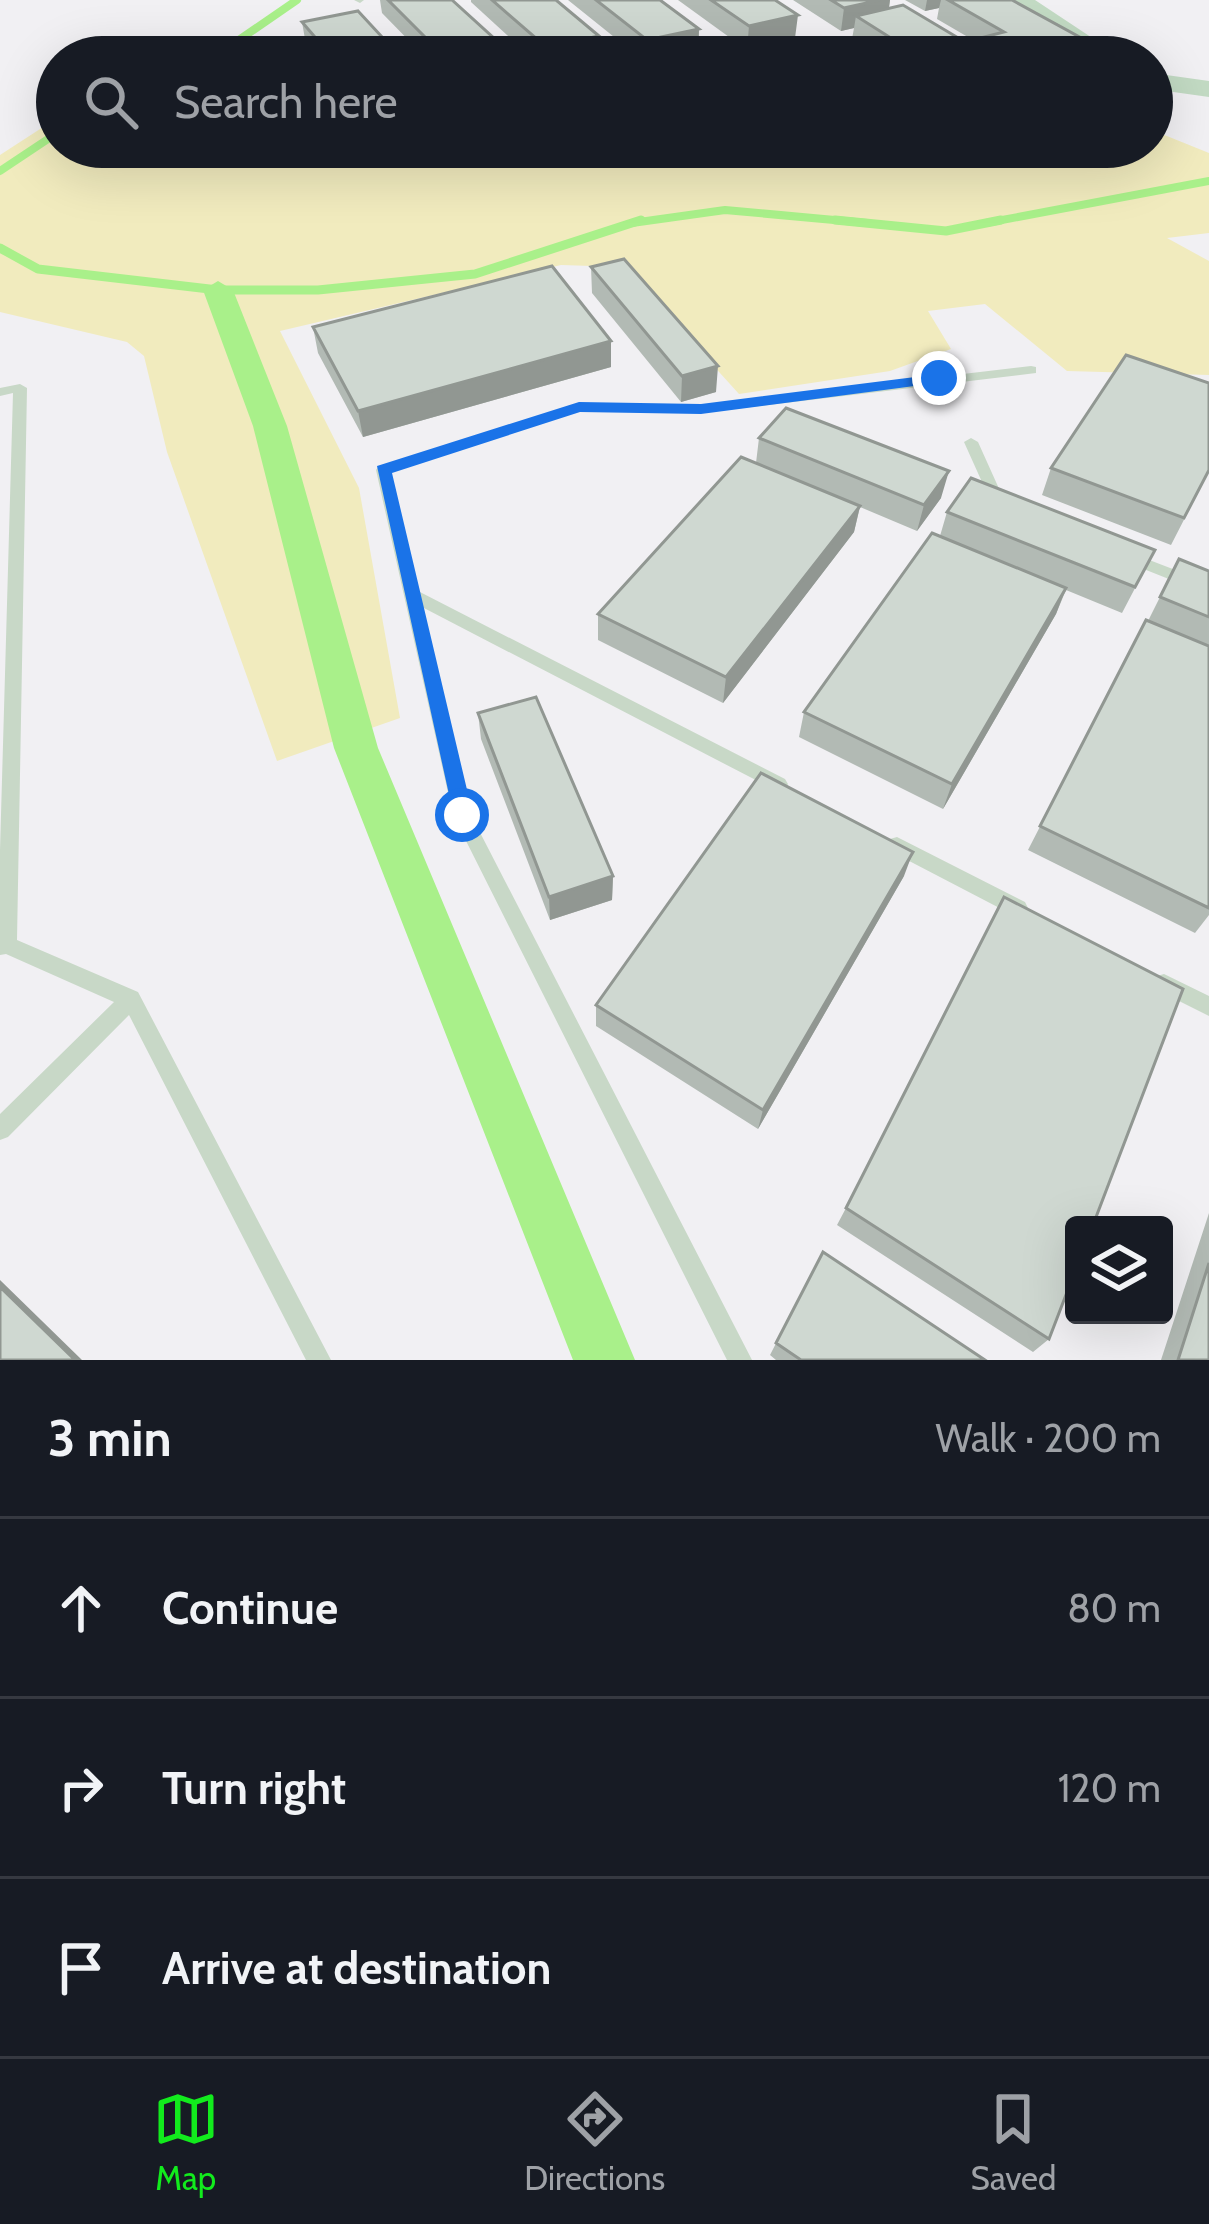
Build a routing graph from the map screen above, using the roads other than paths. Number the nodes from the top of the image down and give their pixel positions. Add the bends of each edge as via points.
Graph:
1 (1019, 0) edge
2 (1075, 36) edge
3 (1173, 84) edge
4 (1209, 88) edge
5 (1031, 370) dead end
6 (0, 392) edge
7 (971, 442) dead end
8 (1020, 512) edge
9 (1104, 547) edge
10 (1209, 590) edge
11 (412, 594) junction
12 (789, 790) edge
13 (873, 833) edge
14 (1041, 920) edge
15 (4, 945) edge
16 (1146, 974) edge
17 (131, 999) junction
18 (1209, 1006) edge
19 (0, 1129) edge
20 (319, 1360) edge
21 (740, 1360) edge

1 - 2 main road
3 - 4 main road
5 - 11 lane via 701,409 579,407 383,470
6 - 15 lane via 20,388
7 - 8 lane via 999,504
9 - 10 lane
11 - 12 lane
11 - 21 lane via 462,815
13 - 14 lane
15 - 17 lane
16 - 18 lane
17 - 19 lane
17 - 20 lane

